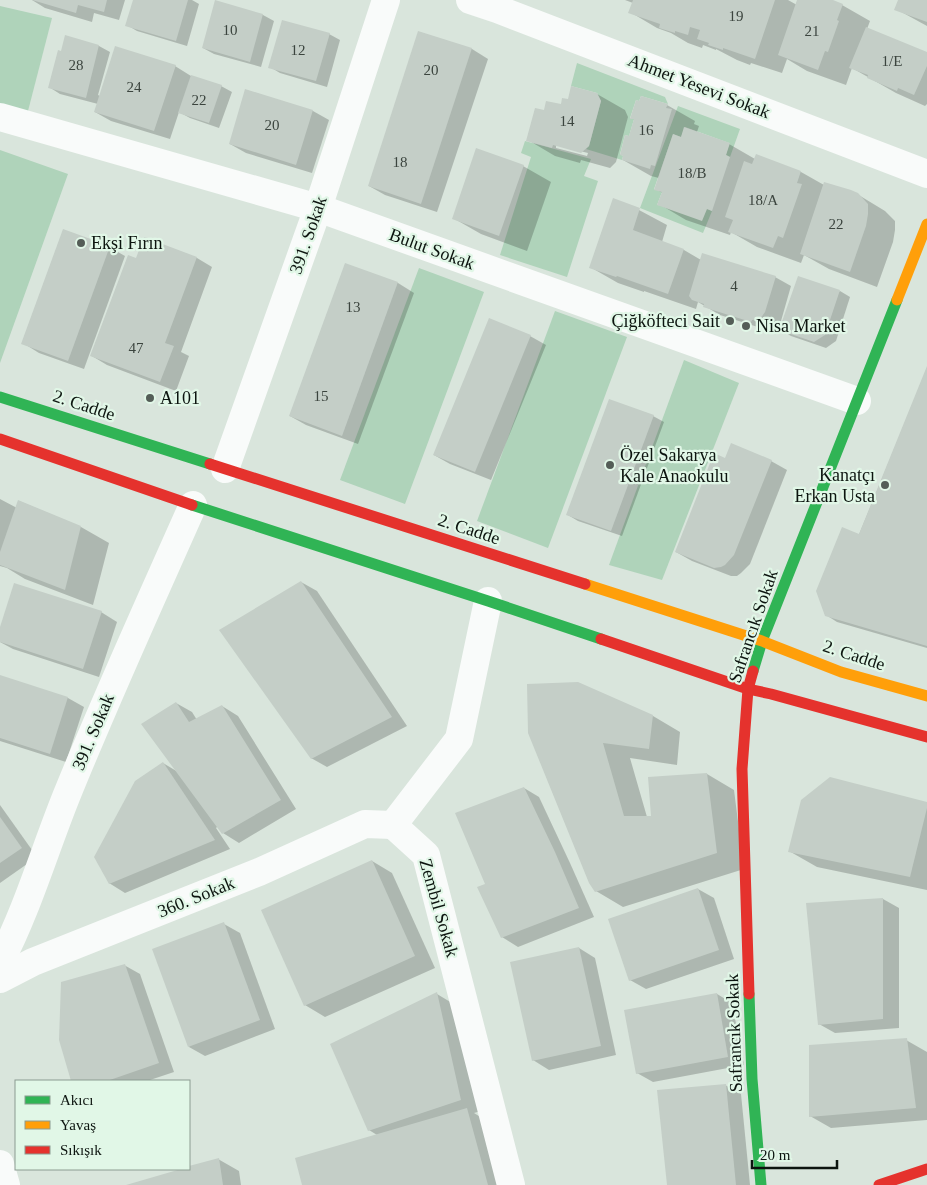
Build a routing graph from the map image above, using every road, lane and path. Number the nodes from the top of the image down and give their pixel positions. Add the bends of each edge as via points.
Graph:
1 (386, 0) edge
2 (470, 0) edge
3 (499, 4) edge
4 (0, 117) edge
5 (927, 174) edge
6 (318, 208) junction
7 (927, 224) edge
8 (0, 397) edge
9 (857, 401) junction
10 (0, 439) edge
11 (225, 469) junction
12 (193, 505) junction
13 (488, 601) junction
14 (762, 641) junction
15 (748, 688) junction
16 (927, 696) edge
17 (927, 737) edge
18 (393, 825) junction
19 (0, 962) edge
20 (0, 979) edge
21 (0, 1164) edge
22 (927, 1170) edge
23 (6, 1185) edge
24 (511, 1185) edge
25 (761, 1185) edge
26 (879, 1185) edge

1 - 6 street, 391. Sokak
2 - 3 street, Ahmet Yesevi Sokak
3 - 5 street, Ahmet Yesevi Sokak
4 - 6 street, Bulut Sokak
6 - 9 street, Bulut Sokak
6 - 11 street, 391. Sokak
7 - 9 main road, Safrancık Sokak
8 - 11 main road, 2. Cadde
9 - 14 main road, Safrancık Sokak
10 - 12 main road
11 - 14 main road, 2. Cadde
12 - 13 main road
12 - 19 street, 391. Sokak via 125,657
13 - 15 main road
13 - 18 street via 459,740
14 - 15 main road, Safrancık Sokak
14 - 16 main road, 2. Cadde via 841,672
15 - 17 main road
15 - 25 main road, Safrancık Sokak via 742,769 752,1079
18 - 20 street, 360. Sokak via 365,824 259,872 33,962
18 - 24 street, Zembil Sokak via 426,855
21 - 23 street
22 - 26 main road

